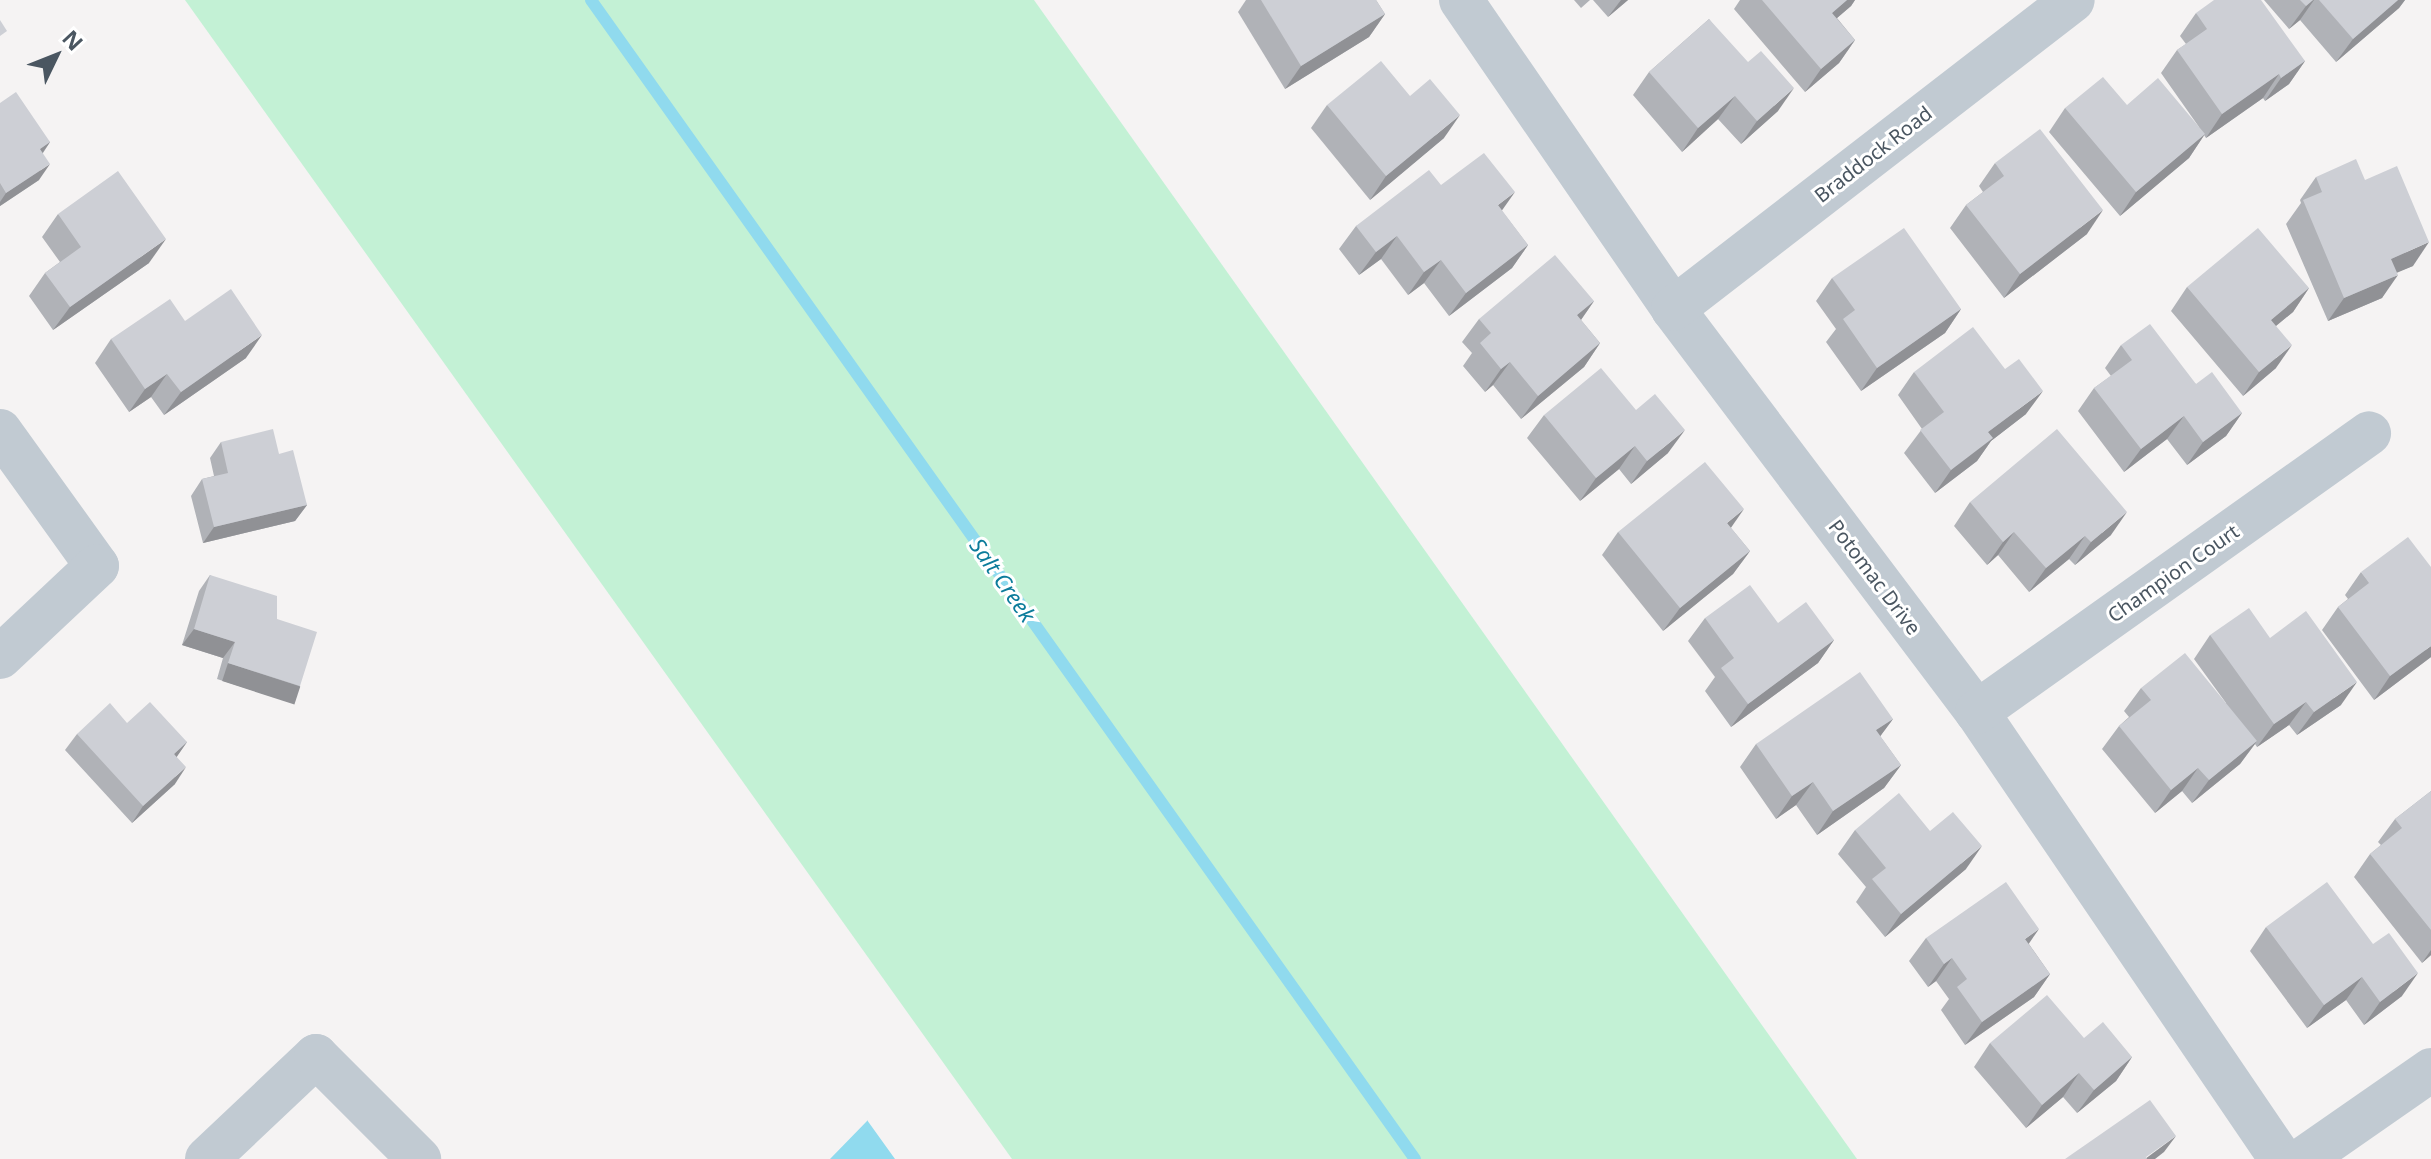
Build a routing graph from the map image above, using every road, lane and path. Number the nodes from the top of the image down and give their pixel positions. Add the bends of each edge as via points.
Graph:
1 (1461, 0) edge
2 (2073, 0) edge
3 (1673, 309) junction
4 (0, 431) edge
5 (2369, 433) dead end
6 (0, 657) edge
7 (1977, 712) junction
8 (2431, 1070) edge
9 (207, 1159) edge
10 (419, 1159) edge
11 (2281, 1159) edge
12 (2303, 1159) edge

1 - 3 street, Potomac Drive
2 - 3 street, Braddock Road
3 - 7 street, Potomac Drive
4 - 6 street via 97,566
5 - 7 street, Champion Court
7 - 11 street, Potomac Drive
8 - 12 street
9 - 10 street via 316,1056

